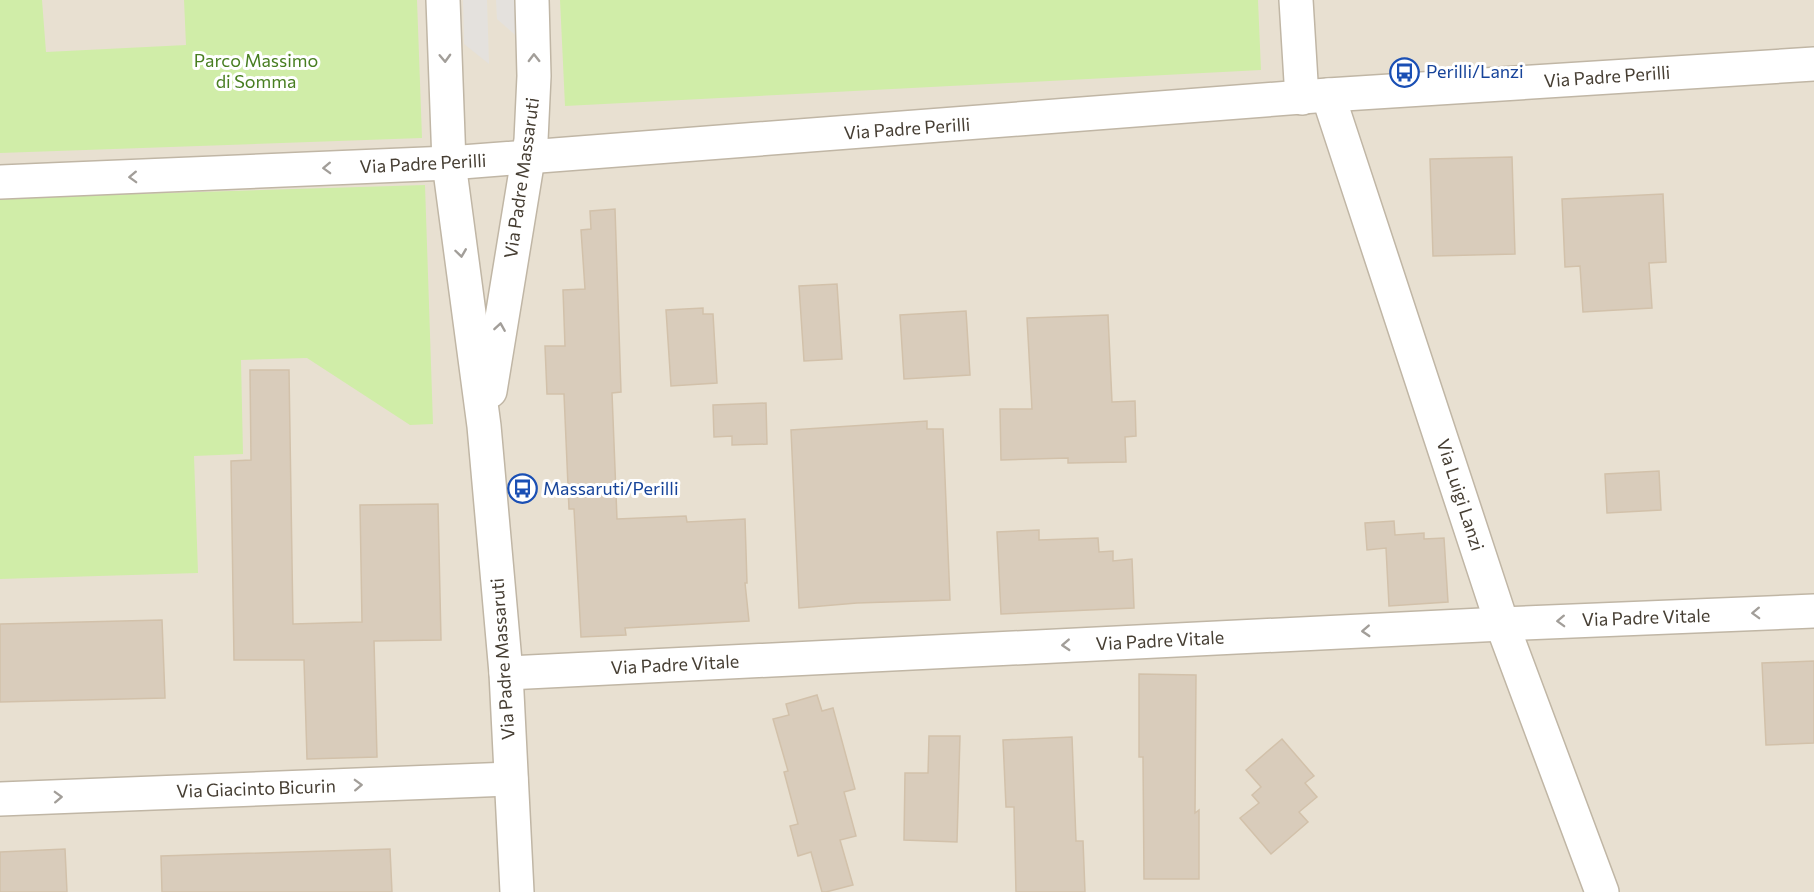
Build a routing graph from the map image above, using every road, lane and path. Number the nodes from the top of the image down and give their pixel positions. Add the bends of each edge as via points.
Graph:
1 (443, 0) edge
2 (532, 0) edge
3 (1296, 0) edge
4 (1814, 64) edge
5 (1315, 96) junction
6 (528, 158) junction
7 (449, 163) junction
8 (0, 182) edge
9 (484, 426) junction
10 (1814, 611) edge
11 (1502, 624) junction
12 (506, 673) junction
13 (511, 779) junction
14 (0, 799) edge
15 (518, 892) edge
16 (1602, 892) edge

1 -> 7 street, Via Padre Massaruti
6 -> 2 street, Via Padre Massaruti via 534,87
3 - 5 street, Via Luigi Lanzi
4 - 5 street, Via Padre Perilli
5 - 6 street, Via Padre Perilli
5 - 11 street, Via Luigi Lanzi
6 - 7 street, Via Padre Perilli
9 -> 6 street, Via Padre Massaruti
7 -> 8 street, Via Padre Perilli
7 -> 9 street, Via Padre Massaruti
9 - 12 street, Via Padre Massaruti
10 -> 11 street, Via Padre Vitale
11 -> 12 street, Via Padre Vitale
11 - 16 street, Via Luigi Lanzi
12 - 13 street, Via Padre Massaruti
14 -> 13 street, Via Giacinto Bicurin
13 - 15 street, Via Padre Massaruti

